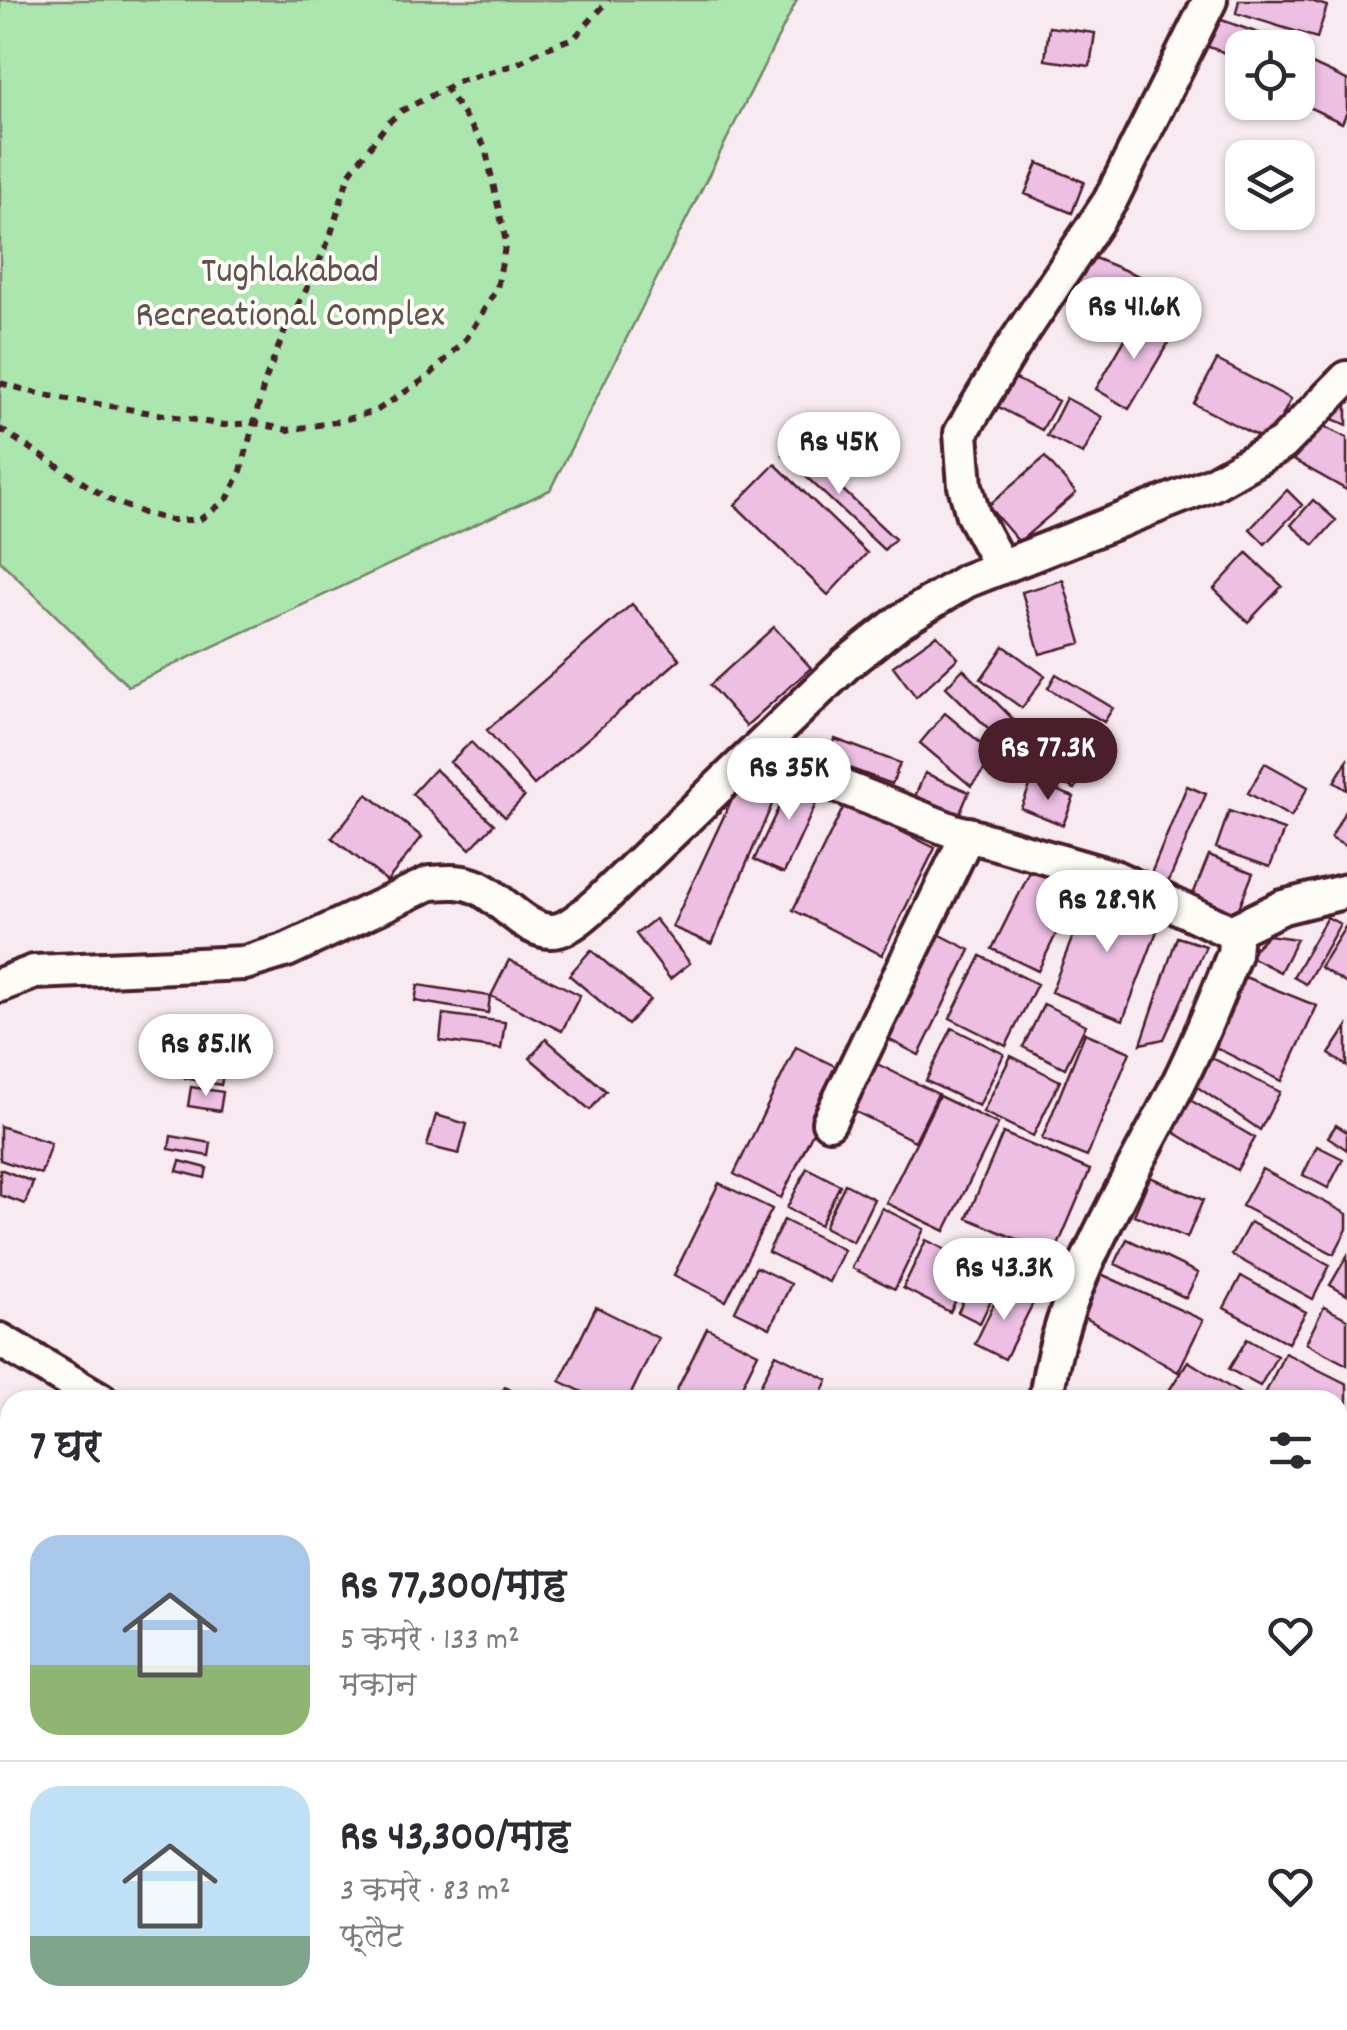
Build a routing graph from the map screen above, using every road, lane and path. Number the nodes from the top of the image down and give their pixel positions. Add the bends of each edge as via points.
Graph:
1 (609, 0) edge
2 (1210, 0) edge
3 (446, 88) junction
4 (1347, 378) edge
5 (0, 383) edge
6 (254, 423) junction
7 (0, 430) edge
8 (1000, 567) junction
9 (764, 746) junction
10 (968, 834) junction
11 (1347, 891) edge
12 (1231, 932) junction
13 (0, 985) edge
14 (829, 1122) dead end
15 (0, 1340) edge
16 (84, 1390) edge
17 (1048, 1390) edge

1 - 3 path via 575,38
2 - 8 street via 1110,201 961,433 973,515
3 - 6 path via 400,111 349,174
3 - 6 path via 485,147 506,242 497,288 467,338 428,377 376,410 288,430
4 - 8 street via 1282,444 1250,465
5 - 6 path via 224,425
6 - 7 path via 228,498 199,520 170,520 110,500
8 - 9 street via 899,622
9 - 10 street via 837,784
9 - 13 street via 598,903 554,932 478,887 430,883 245,963 34,972
10 - 12 street via 1114,877
10 - 14 street
11 - 12 street via 1283,906
12 - 17 street via 1234,954 1083,1274
15 - 16 street

